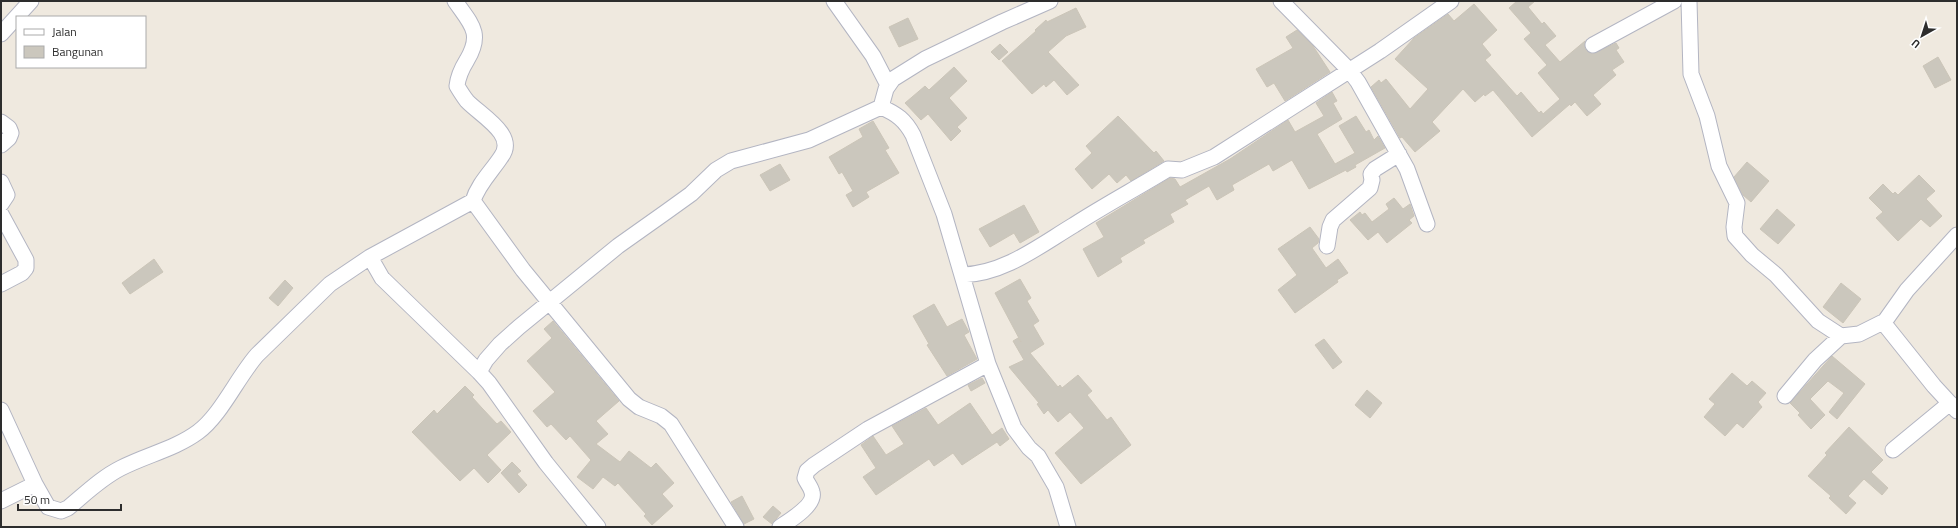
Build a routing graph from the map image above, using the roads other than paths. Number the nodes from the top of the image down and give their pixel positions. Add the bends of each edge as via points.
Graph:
1 (32, 1) edge
2 (455, 1) edge
3 (834, 1) edge
4 (1050, 1) edge
5 (1282, 1) edge
6 (1451, 1) edge
7 (1674, 1) edge
8 (1689, 1) edge
9 (18, 16) edge
10 (16, 18) edge
11 (1, 34) edge
12 (1593, 45) dead end
13 (1349, 70) junction
14 (888, 85) junction
15 (881, 107) junction
16 (1, 122) edge
17 (1, 145) edge
18 (1399, 154) junction
19 (1, 182) edge
20 (474, 201) junction
21 (1, 204) edge
22 (1, 214) edge
23 (1427, 224) dead end
24 (1957, 235) edge
25 (1327, 246) dead end
26 (370, 257) junction
27 (962, 275) junction
28 (1, 284) edge
29 (550, 303) junction
30 (1885, 321) junction
31 (1841, 336) junction
32 (988, 364) junction
33 (479, 372) junction
34 (1785, 396) dead end
35 (1954, 407) edge
36 (1, 410) edge
37 (1892, 450) dead end
38 (35, 484) junction
39 (1, 501) edge
40 (598, 527) edge
41 (736, 527) edge
42 (780, 527) edge
43 (1068, 527) edge

1 - 9 street
2 - 20 street via 475,36 475,46 461,69 457,86 467,101 496,127 505,140 505,152 480,187
3 - 14 street via 872,56
4 - 14 street via 924,59
5 - 13 street
6 - 13 street
7 - 12 street
8 - 31 street via 1691,74 1708,116 1719,166 1737,203 1735,236 1818,320
10 - 11 street
13 - 18 street
13 - 27 street via 1214,157 1182,170 1168,169 1009,263 985,273
14 - 15 street
15 - 27 street via 897,114 907,123 913,135 944,214
15 - 29 street via 809,140 731,160 722,165 691,194 618,246
16 - 17 street via 11,133
18 - 23 street
18 - 25 street via 1375,168 1371,174 1372,186 1333,220
19 - 21 street via 7,195
20 - 26 street
20 - 29 street via 522,270
22 - 28 street via 26,260 26,268 22,273
24 - 30 street via 1907,290
26 - 33 street via 382,278
26 - 38 street via 330,284 257,355 215,414 198,432 180,443 112,473 68,508 60,511 48,507
27 - 32 street
29 - 33 street via 500,344
29 - 41 street via 629,399 639,407 667,420
30 - 31 street via 1859,334
30 - 35 street via 1886,326 1934,386
31 - 34 street via 1815,360
32 - 42 street via 868,429 807,471 805,478 813,492 812,500 798,515
32 - 43 street via 1014,428 1038,456 1056,487
33 - 40 street via 546,463
35 - 37 street
36 - 38 street
38 - 39 street

